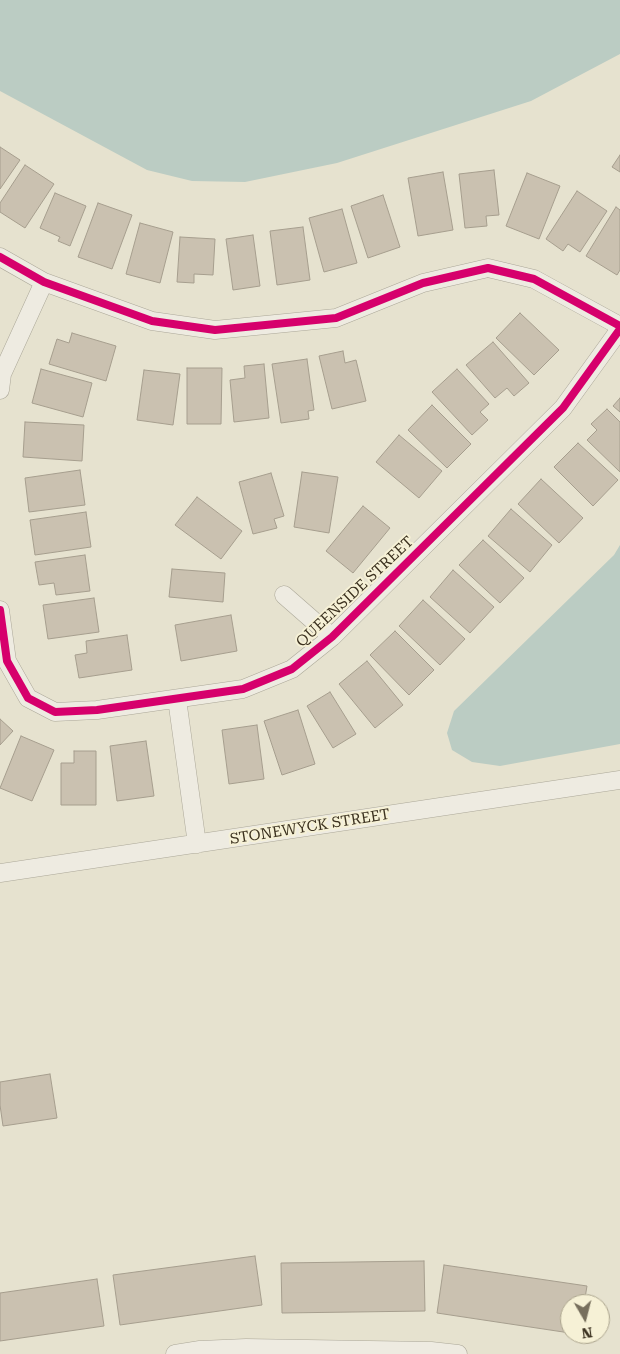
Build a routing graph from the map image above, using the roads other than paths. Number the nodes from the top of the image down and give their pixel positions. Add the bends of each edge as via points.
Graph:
1 (0, 257) edge
2 (44, 282) junction
3 (620, 327) edge
4 (0, 390) edge
5 (284, 595) dead end
6 (0, 610) edge
7 (332, 637) junction
8 (177, 699) junction
9 (620, 780) edge
10 (197, 844) junction
11 (0, 873) edge
12 (246, 1351) edge
13 (175, 1354) edge
14 (458, 1354) edge

1 - 2 street
2 - 3 street via 152,321 215,330 336,318 423,283 488,268 534,279
2 - 4 street via 2,374
3 - 7 street, QUEENSIDE STREET via 563,408
5 - 7 street
6 - 8 street, QUEENSIDE STREET via 7,661 28,698 55,712
7 - 8 street, QUEENSIDE STREET via 292,669 243,690
8 - 10 street
9 - 10 street, STONEWYCK STREET
10 - 11 street, STONEWYCK STREET
12 - 13 street via 200,1350
12 - 14 street via 431,1351

